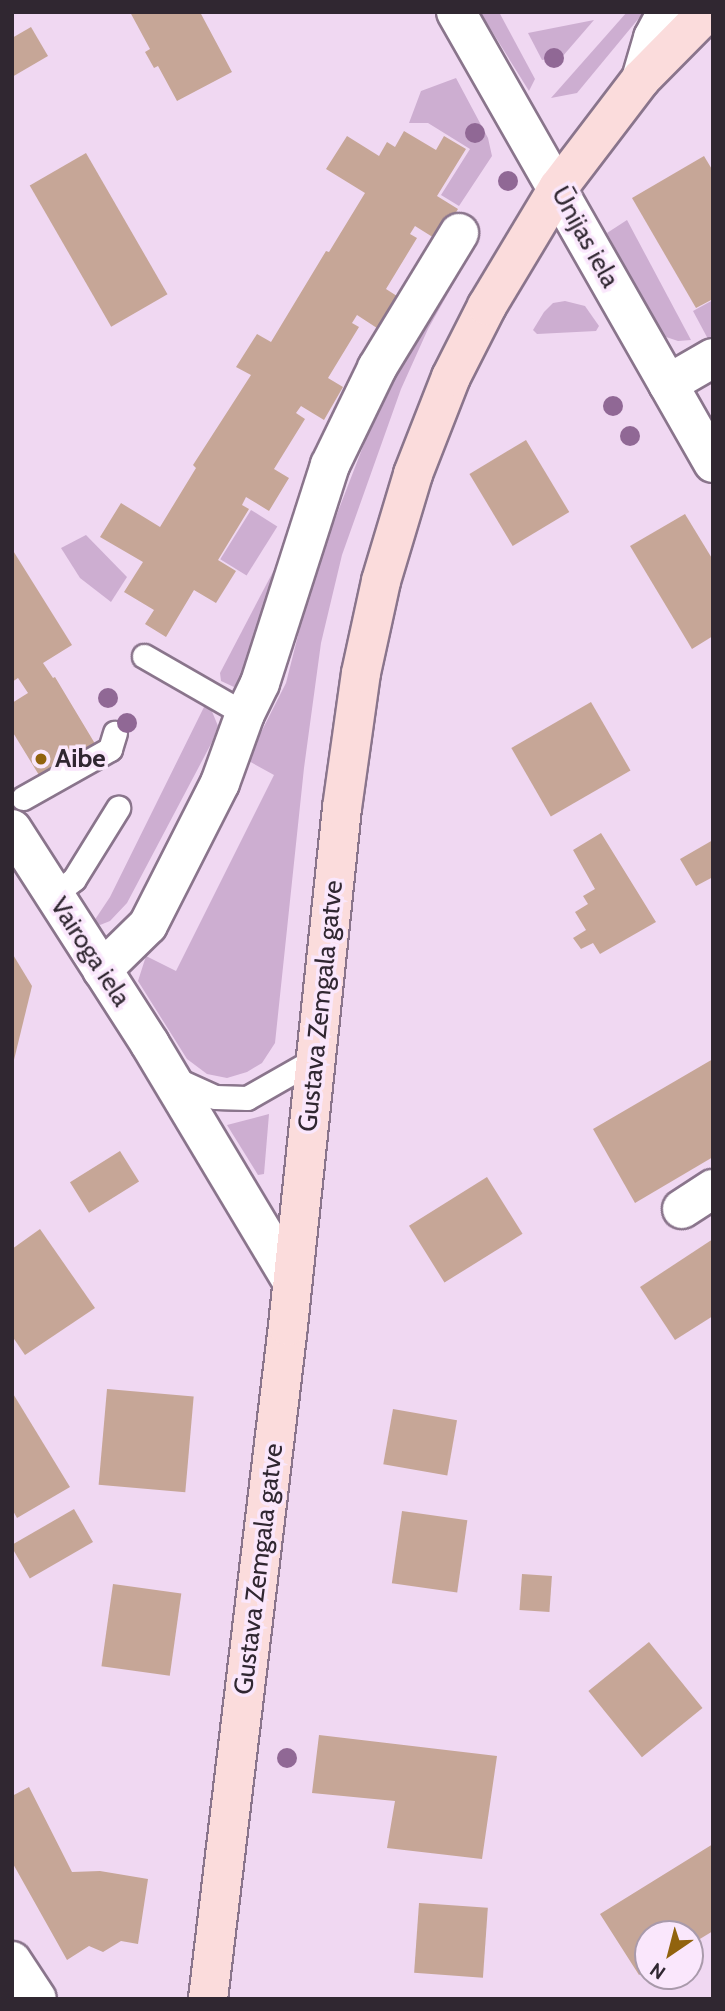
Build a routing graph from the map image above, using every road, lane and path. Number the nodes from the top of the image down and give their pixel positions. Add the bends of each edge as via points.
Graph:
1 (456, 12) edge
2 (667, 12) edge
3 (707, 12) edge
4 (713, 33) edge
5 (641, 79) junction
6 (558, 188) junction
7 (459, 233) dead end
8 (713, 358) edge
9 (668, 384) junction
10 (713, 463) edge
11 (144, 656) dead end
12 (245, 714) junction
13 (115, 733) dead end
14 (118, 808) dead end
15 (18, 814) edge
16 (53, 895) junction
17 (102, 970) junction
18 (317, 1058) junction
19 (167, 1075) junction
20 (291, 1280) junction
21 (12, 1961) edge
22 (37, 1999) edge
23 (208, 1999) edge

1 - 6 street, Ūnijas iela
2 - 5 street, Gustava Zemgala gatve via 653,38
3 - 5 main road, Gustava Zemgala gatve
4 - 5 street, Gustava Zemgala gatve
5 - 6 main road, Gustava Zemgala gatve
6 - 9 street, Ūnijas iela
6 - 18 main road, Gustava Zemgala gatve via 487,306 452,377 413,474 381,580 361,673 342,808
7 - 12 street via 348,423 260,683
8 - 9 street
9 - 10 street, Ūnijas iela
11 - 12 lane
12 - 17 street via 220,783 148,925
13 - 15 lane via 110,749
14 - 16 lane via 74,879
15 - 16 street, Vairoga iela
16 - 17 street, Vairoga iela
17 - 19 street, Vairoga iela
18 - 19 lane via 247,1098 215,1097
18 - 20 main road, Gustava Zemgala gatve
19 - 20 street, Vairoga iela
20 - 23 main road, Gustava Zemgala gatve
21 - 22 street

